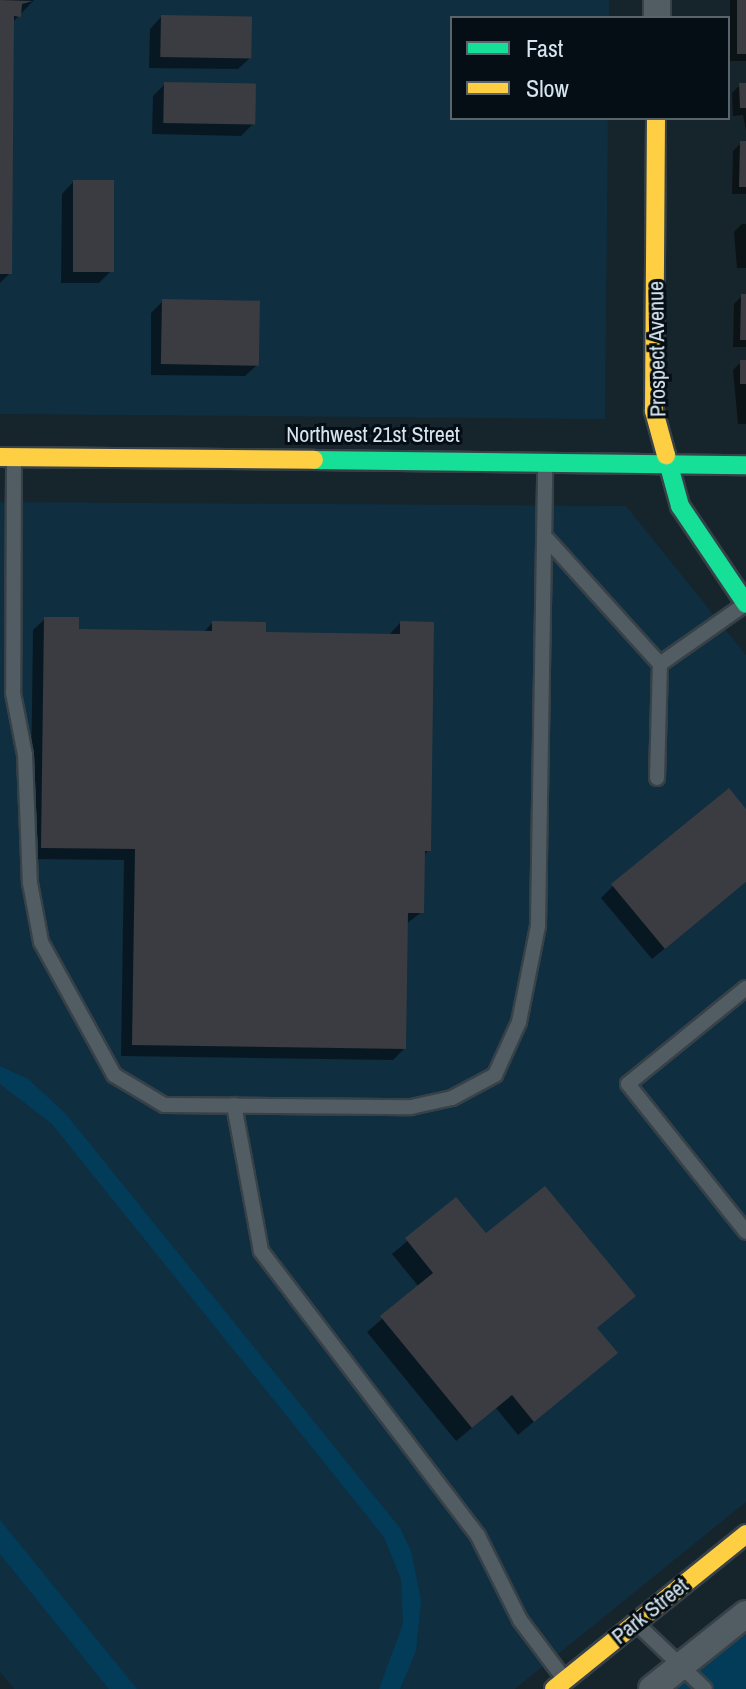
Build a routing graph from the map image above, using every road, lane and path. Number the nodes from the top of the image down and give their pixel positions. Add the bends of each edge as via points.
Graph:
1 (656, 120) edge
2 (7, 457) edge
3 (545, 461) junction
4 (667, 464) junction
5 (746, 465) edge
6 (547, 539) junction
7 (746, 604) edge
8 (660, 664) junction
9 (657, 778) dead end
10 (746, 988) edge
11 (234, 1105) junction
12 (746, 1232) edge
13 (746, 1534) edge
14 (746, 1614) edge
15 (636, 1622) junction
16 (683, 1664) junction
17 (559, 1684) edge
18 (652, 1689) edge
19 (705, 1689) edge

1 - 4 street, Prospect Avenue via 654,411
2 - 3 street, Northwest 21st Street
2 - 11 lane via 13,693 25,755 30,883 41,942 114,1075 164,1105
3 - 4 street, Northwest 21st Street
3 - 6 lane
4 - 5 street, Northwest 21st Street
4 - 7 street, Prospect Avenue via 680,506
6 - 8 lane
6 - 11 lane via 538,926 519,1022 495,1075 452,1098 411,1107
7 - 8 lane
8 - 9 lane
10 - 12 lane via 628,1084
11 - 17 lane via 261,1251 478,1536
13 - 15 street, Park Street
14 - 16 street
15 - 16 lane
15 - 17 street, Park Street
16 - 18 street
16 - 19 lane

